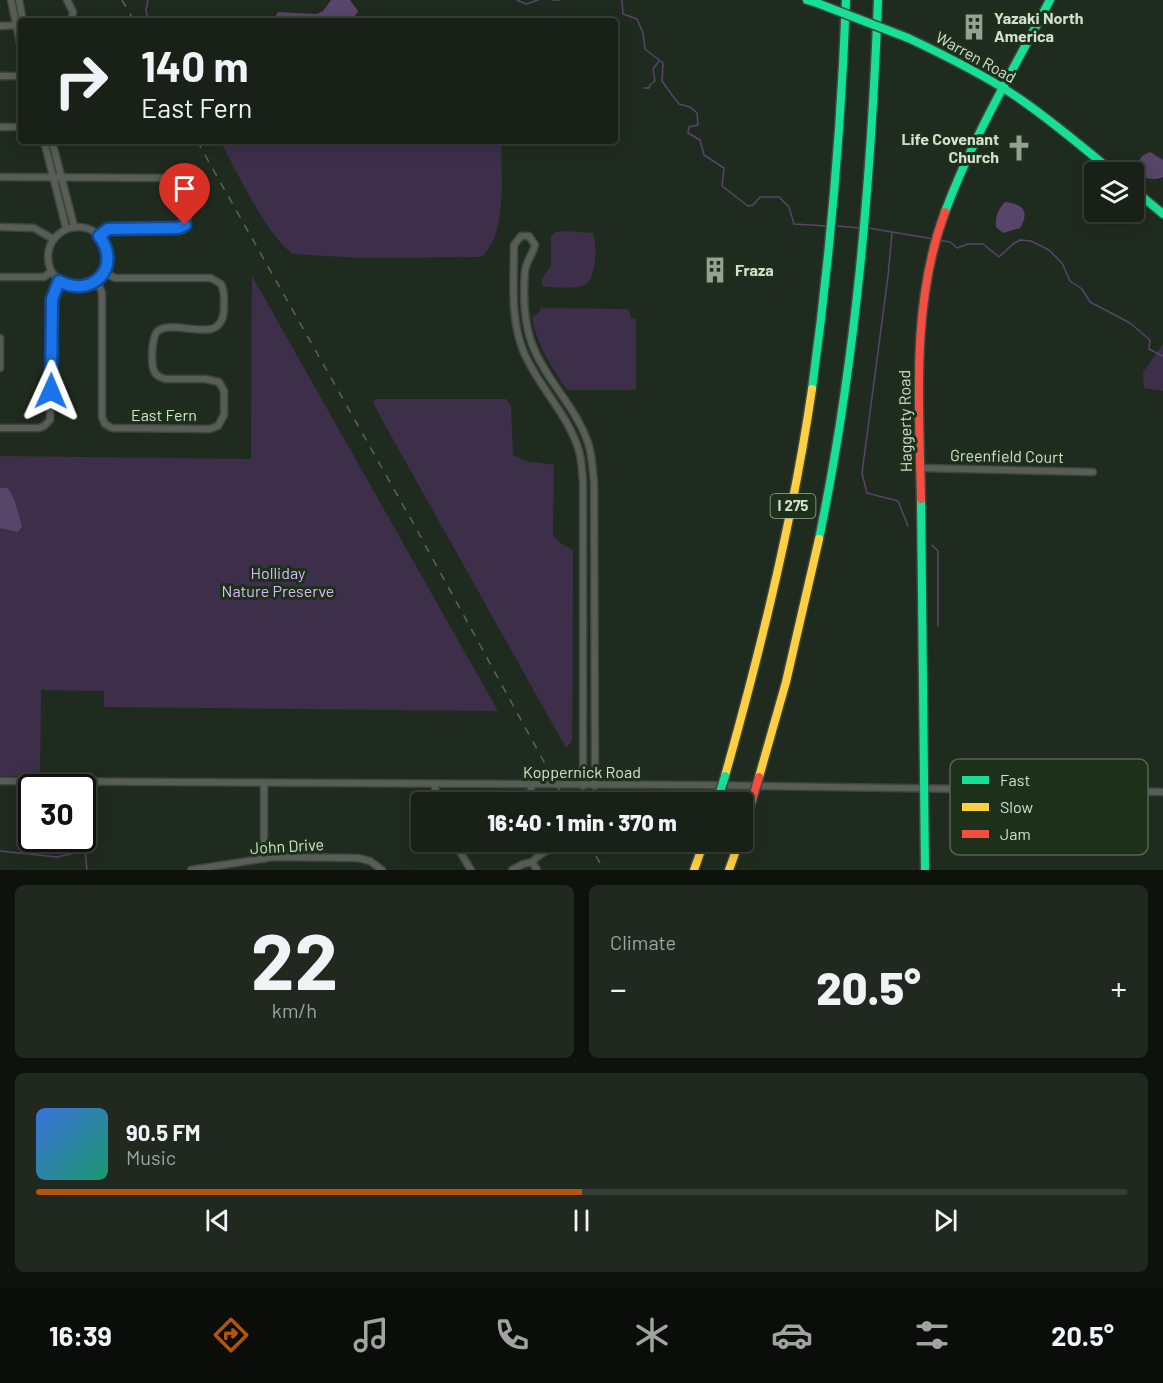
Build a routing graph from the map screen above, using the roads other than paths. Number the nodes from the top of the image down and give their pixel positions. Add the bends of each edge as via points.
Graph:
1 (11, 0) edge
2 (19, 0) edge
3 (67, 0) edge
4 (807, 0) edge
5 (846, 0) edge
6 (878, 0) edge
7 (1050, 0) edge
8 (22, 18) edge
9 (72, 18) edge
10 (18, 25) edge
11 (0, 26) edge
12 (0, 76) edge
13 (18, 76) edge
14 (1003, 88) junction
15 (0, 127) edge
16 (18, 127) edge
17 (45, 144) edge
18 (53, 144) edge
19 (1101, 162) edge
20 (0, 177) edge
21 (54, 177) junction
22 (62, 177) junction
23 (1144, 198) edge
24 (1163, 214) edge
25 (74, 226) junction
26 (0, 227) edge
27 (66, 228) junction
28 (99, 236) junction
29 (53, 239) junction
30 (514, 271) junction
31 (51, 272) junction
32 (104, 272) junction
33 (525, 272) junction
34 (0, 277) edge
35 (97, 280) junction
36 (59, 281) junction
37 (0, 338) edge
38 (0, 368) edge
39 (574, 415) junction
40 (565, 420) junction
41 (0, 428) edge
42 (921, 468) junction
43 (1093, 472) dead end
44 (583, 491) junction
45 (594, 491) junction
46 (583, 588) junction
47 (594, 588) junction
48 (583, 657) junction
49 (594, 657) junction
50 (584, 720) junction
51 (594, 720) junction
52 (0, 782) edge
53 (264, 784) junction
54 (435, 784) junction
55 (531, 785) junction
56 (583, 786) junction
57 (595, 786) junction
58 (923, 789) junction
59 (950, 789) edge
60 (435, 792) edge
61 (531, 792) edge
62 (721, 792) edge
63 (1148, 792) edge
64 (1163, 792) edge
65 (753, 797) edge
66 (460, 852) edge
67 (544, 852) edge
68 (700, 852) edge
69 (735, 852) edge
70 (264, 859) junction
71 (532, 862) junction
72 (192, 870) edge
73 (382, 870) edge
74 (471, 870) edge
75 (512, 870) edge
76 (537, 870) edge
77 (694, 870) edge
78 (729, 870) edge
79 (925, 870) edge

1 - 10 street
2 - 8 street
3 - 9 street
4 - 14 main road, Warren Road, bridge via 908,38
5 - 62 main road, I 275, bridge via 833,226 811,406 766,625
6 - 65 main road, I 275, bridge via 874,128 851,356 830,488 799,630
7 - 14 main road, Haggerty Road
10 - 11 street
12 - 13 street
14 - 19 main road, Warren Road
14 - 42 main road, Haggerty Road via 961,171 928,270 920,354
15 - 16 street
17 - 21 street
18 - 22 street
20 - 21 street
21 - 22 street
21 - 27 street
22 - 25 street
22 - 28 street via 164,178 173,183 188,213 185,225 178,228 117,227
23 - 24 main road
25 - 27 street
25 - 28 street
26 - 29 street via 34,228
27 - 29 street
28 - 32 street via 107,252
29 - 31 street via 48,255
30 - 33 street
30 - 33 street via 515,242 521,236 529,236 535,245
30 - 40 street via 515,318 522,350
31 - 34 street via 44,277
31 - 36 street
32 - 35 street
32 - 35 street, East Fern via 116,278 211,278 221,284 224,318 219,326 164,329 153,340 153,368 159,376 214,380 221,384 224,415 218,426 126,429 105,423 102,293
33 - 39 street via 529,336 540,362
35 - 36 street via 79,287
36 - 41 street via 52,299 50,420 39,428
37 - 38 street
39 - 40 street
39 - 45 street via 589,446
40 - 44 street via 580,454
42 - 43 street, Greenfield Court
42 - 58 main road, Haggerty Road
44 - 45 street
44 - 46 street
45 - 47 street
46 - 47 street
46 - 48 street
47 - 49 street
48 - 49 street
48 - 50 street
49 - 51 street
50 - 51 street
50 - 56 street
51 - 57 street
52 - 53 street, Koppernick Road
53 - 54 street, Koppernick Road
53 - 70 street
54 - 55 street, Koppernick Road
54 - 60 street
55 - 56 street, Koppernick Road
55 - 61 street
56 - 57 street, Koppernick Road
57 - 58 street, Koppernick Road
58 - 59 street, Koppernick Road
58 - 79 main road, Haggerty Road
63 - 64 street, Koppernick Road
66 - 74 street
67 - 71 street
68 - 77 main road
69 - 78 main road
70 - 72 street, John Drive
70 - 73 street, John Drive via 358,858
71 - 75 street
71 - 76 street

